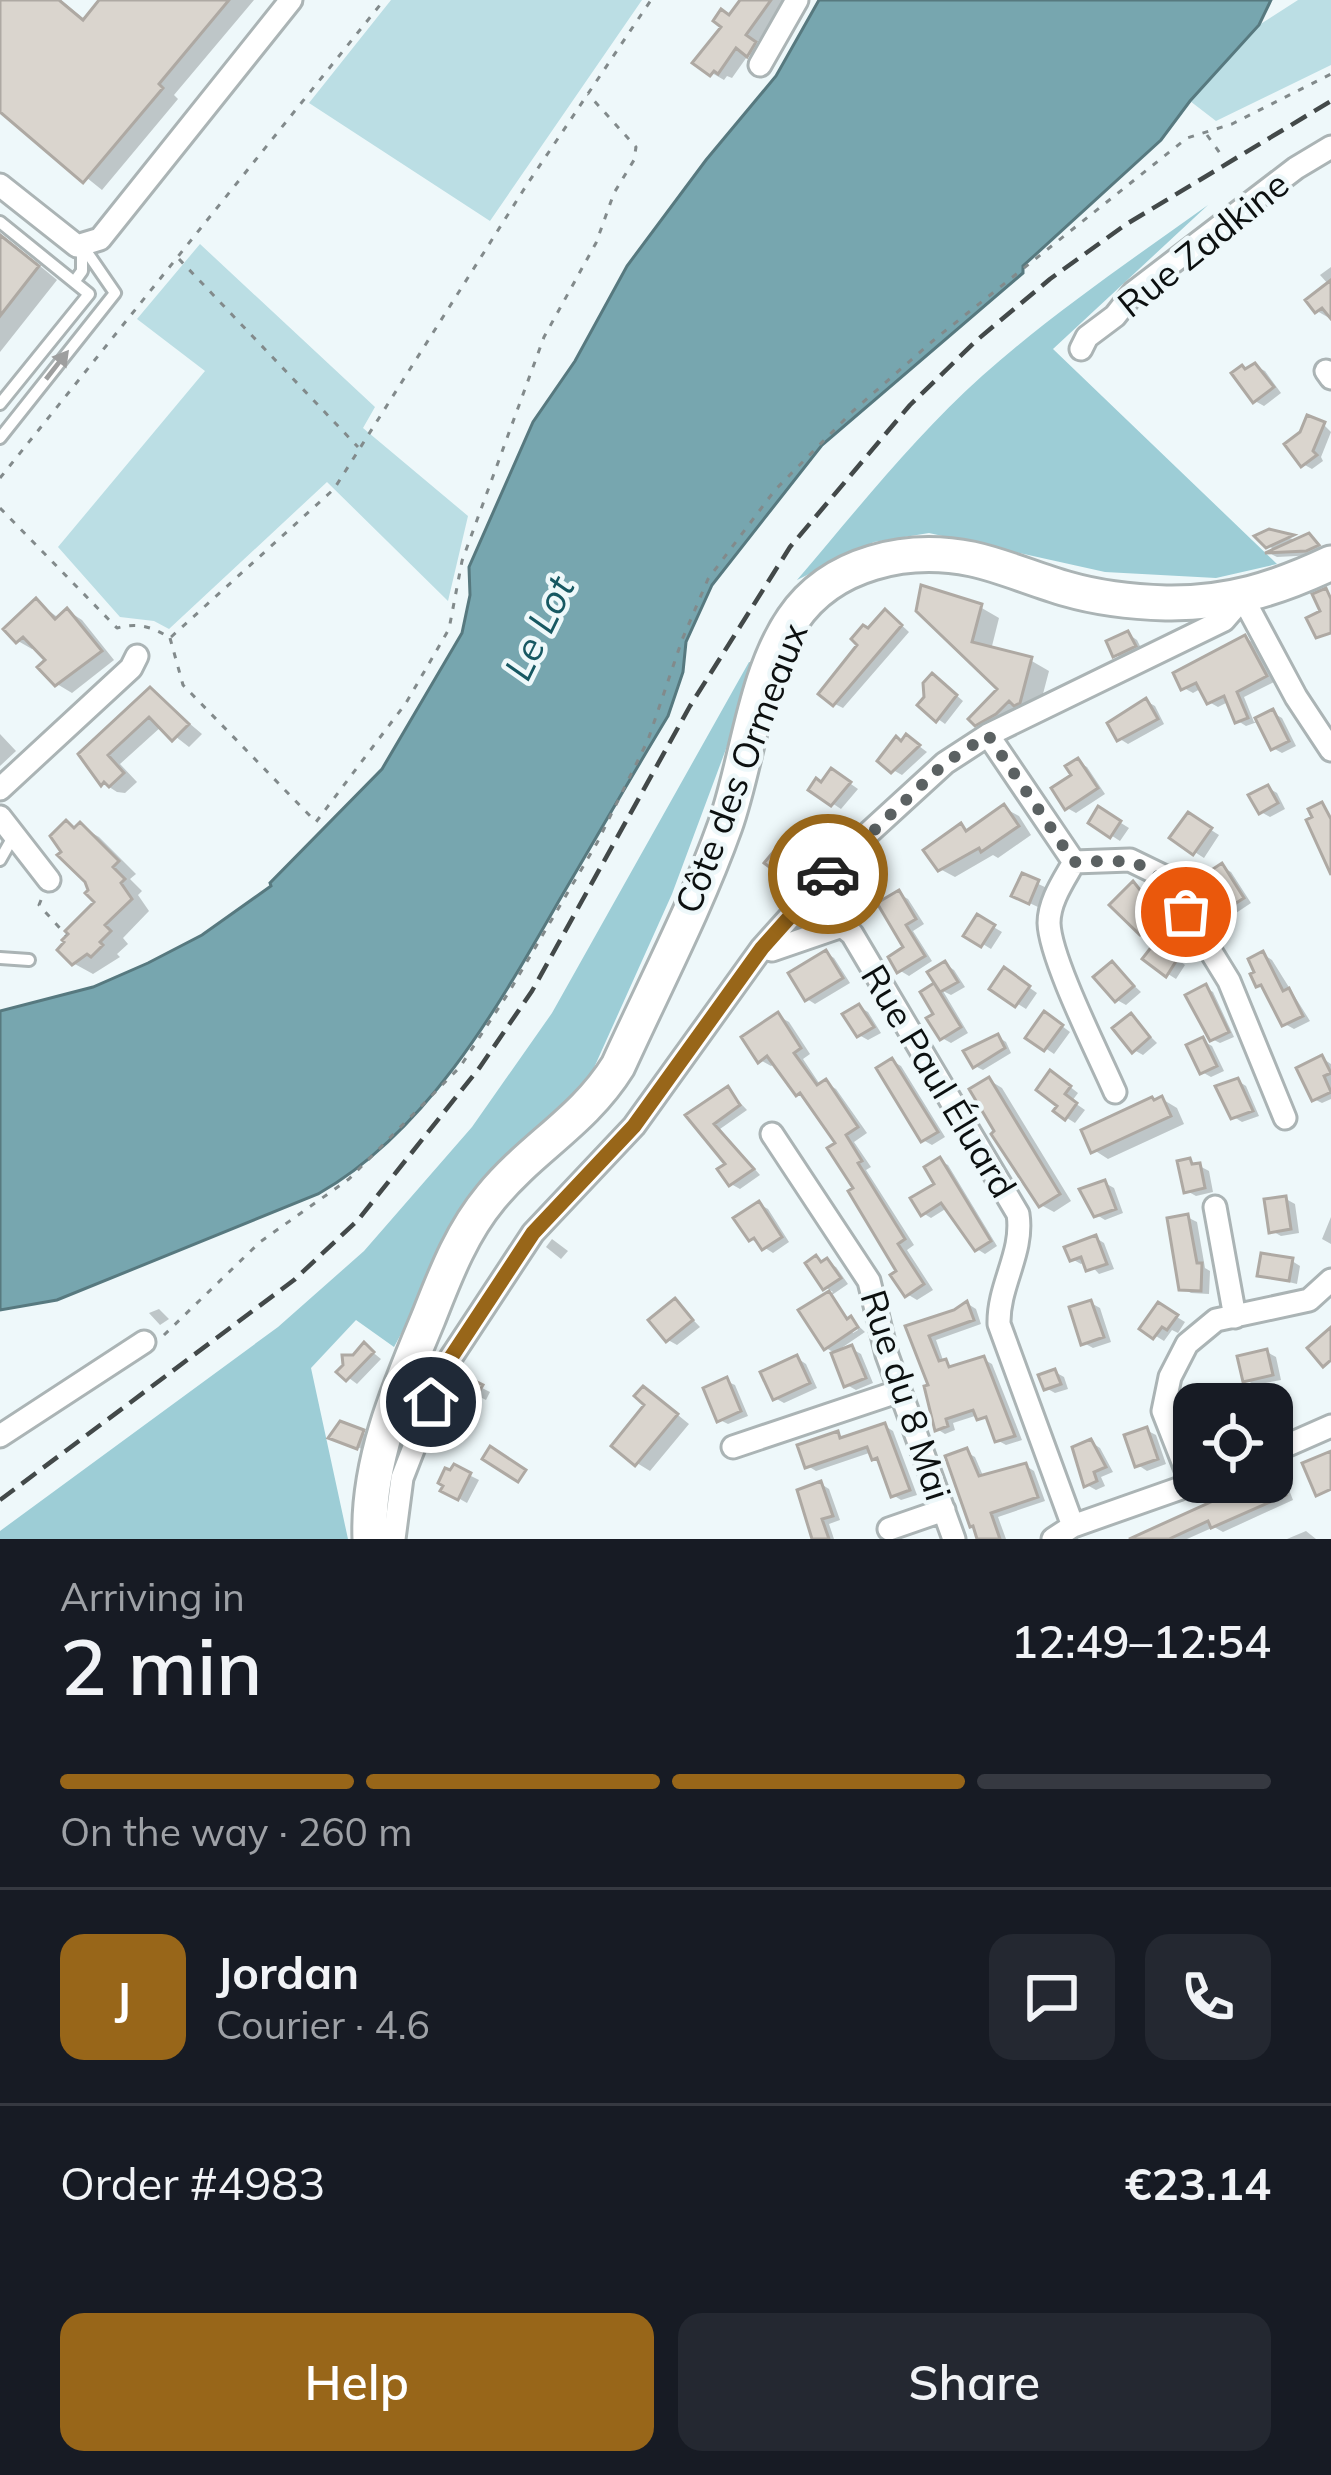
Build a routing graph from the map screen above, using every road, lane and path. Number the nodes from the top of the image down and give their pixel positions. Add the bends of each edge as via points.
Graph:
1 (291, 0) edge
2 (384, 0) edge
3 (651, 0) edge
4 (797, 0) edge
5 (760, 65) dead end
6 (1331, 74) edge
7 (588, 94) junction
8 (1205, 133) junction
9 (1331, 146) edge
10 (1222, 156) dead end
11 (0, 184) edge
12 (0, 222) edge
13 (82, 245) junction
14 (177, 258) junction
15 (74, 282) junction
16 (1081, 349) dead end
17 (0, 404) edge
18 (0, 438) edge
19 (358, 447) junction
20 (0, 478) edge
21 (0, 508) edge
22 (1331, 563) edge
23 (1243, 598) junction
24 (170, 638) junction
25 (137, 656) dead end
26 (988, 735) junction
27 (1331, 750) edge
28 (0, 789) edge
29 (7, 825) edge
30 (0, 860) edge
31 (1074, 862) junction
32 (49, 880) joint
33 (65, 933) dead end
34 (762, 948) junction
35 (0, 958) edge
36 (29, 960) dead end
37 (1115, 1093) dead end
38 (1286, 1118) dead end
39 (772, 1134) dead end
40 (1215, 1208) dead end
41 (1331, 1280) edge
42 (1235, 1317) junction
43 (144, 1342) joint
44 (900, 1390) junction
45 (1331, 1426) edge
46 (1173, 1434) edge
47 (0, 1436) edge
48 (1293, 1443) edge
49 (733, 1447) dead end
50 (1173, 1491) edge
51 (944, 1510) junction
52 (1073, 1526) junction
53 (889, 1529) dead end
54 (370, 1539) edge
55 (394, 1539) edge
56 (954, 1539) edge
57 (1053, 1539) edge

1 - 13 street via 100,239
2 - 14 path
3 - 7 path
4 - 5 street
6 - 8 path
7 - 19 path
7 - 24 path via 636,147 634,160 544,337 462,561 449,629 406,703 316,822 183,685
8 - 10 path
8 - 43 path via 1187,139 935,340 775,490 708,579 648,740 597,843 460,1067 350,1179 260,1242 161,1338
9 - 16 street, Rue Zadkine via 1135,292
11 - 13 street
12 - 15 lane
13 - 15 lane
18 -> 13 lane via 115,292
14 - 19 path
14 - 20 path
15 - 17 lane via 89,293
19 - 24 path via 334,489
21 - 24 path via 118,628 140,625
22 - 23 main road, Côte des Ormeaux
23 - 26 street via 1225,620
23 - 27 street
23 - 54 main road, Côte des Ormeaux via 1114,598 971,559 916,554 877,560 812,596 777,653 723,832 618,1066 597,1099 506,1180 456,1249 392,1406
25 - 28 street
26 - 31 street
26 - 34 street via 851,849
29 - 30 lane
29 - 32 street
31 - 37 street via 1049,924
31 - 38 street via 1130,860 1165,877 1229,981
32 - 33 path via 39,905
34 - 52 street, Rue Paul Éluard via 842,926 852,934 1018,1214 1018,1250 999,1324
34 - 55 street via 634,1126 533,1233 446,1365 402,1478
35 - 36 lane
39 - 44 street, Rue du 8 Mai via 869,1280
40 - 42 street
41 - 42 street via 1309,1300
42 - 46 street via 1216,1320 1187,1344 1163,1411
43 - 47 street
44 - 49 street
44 - 51 street, Rue du 8 Mai
45 - 48 street
50 - 52 street
51 - 53 street
51 - 56 street, Rue du 8 Mai
52 - 57 street

